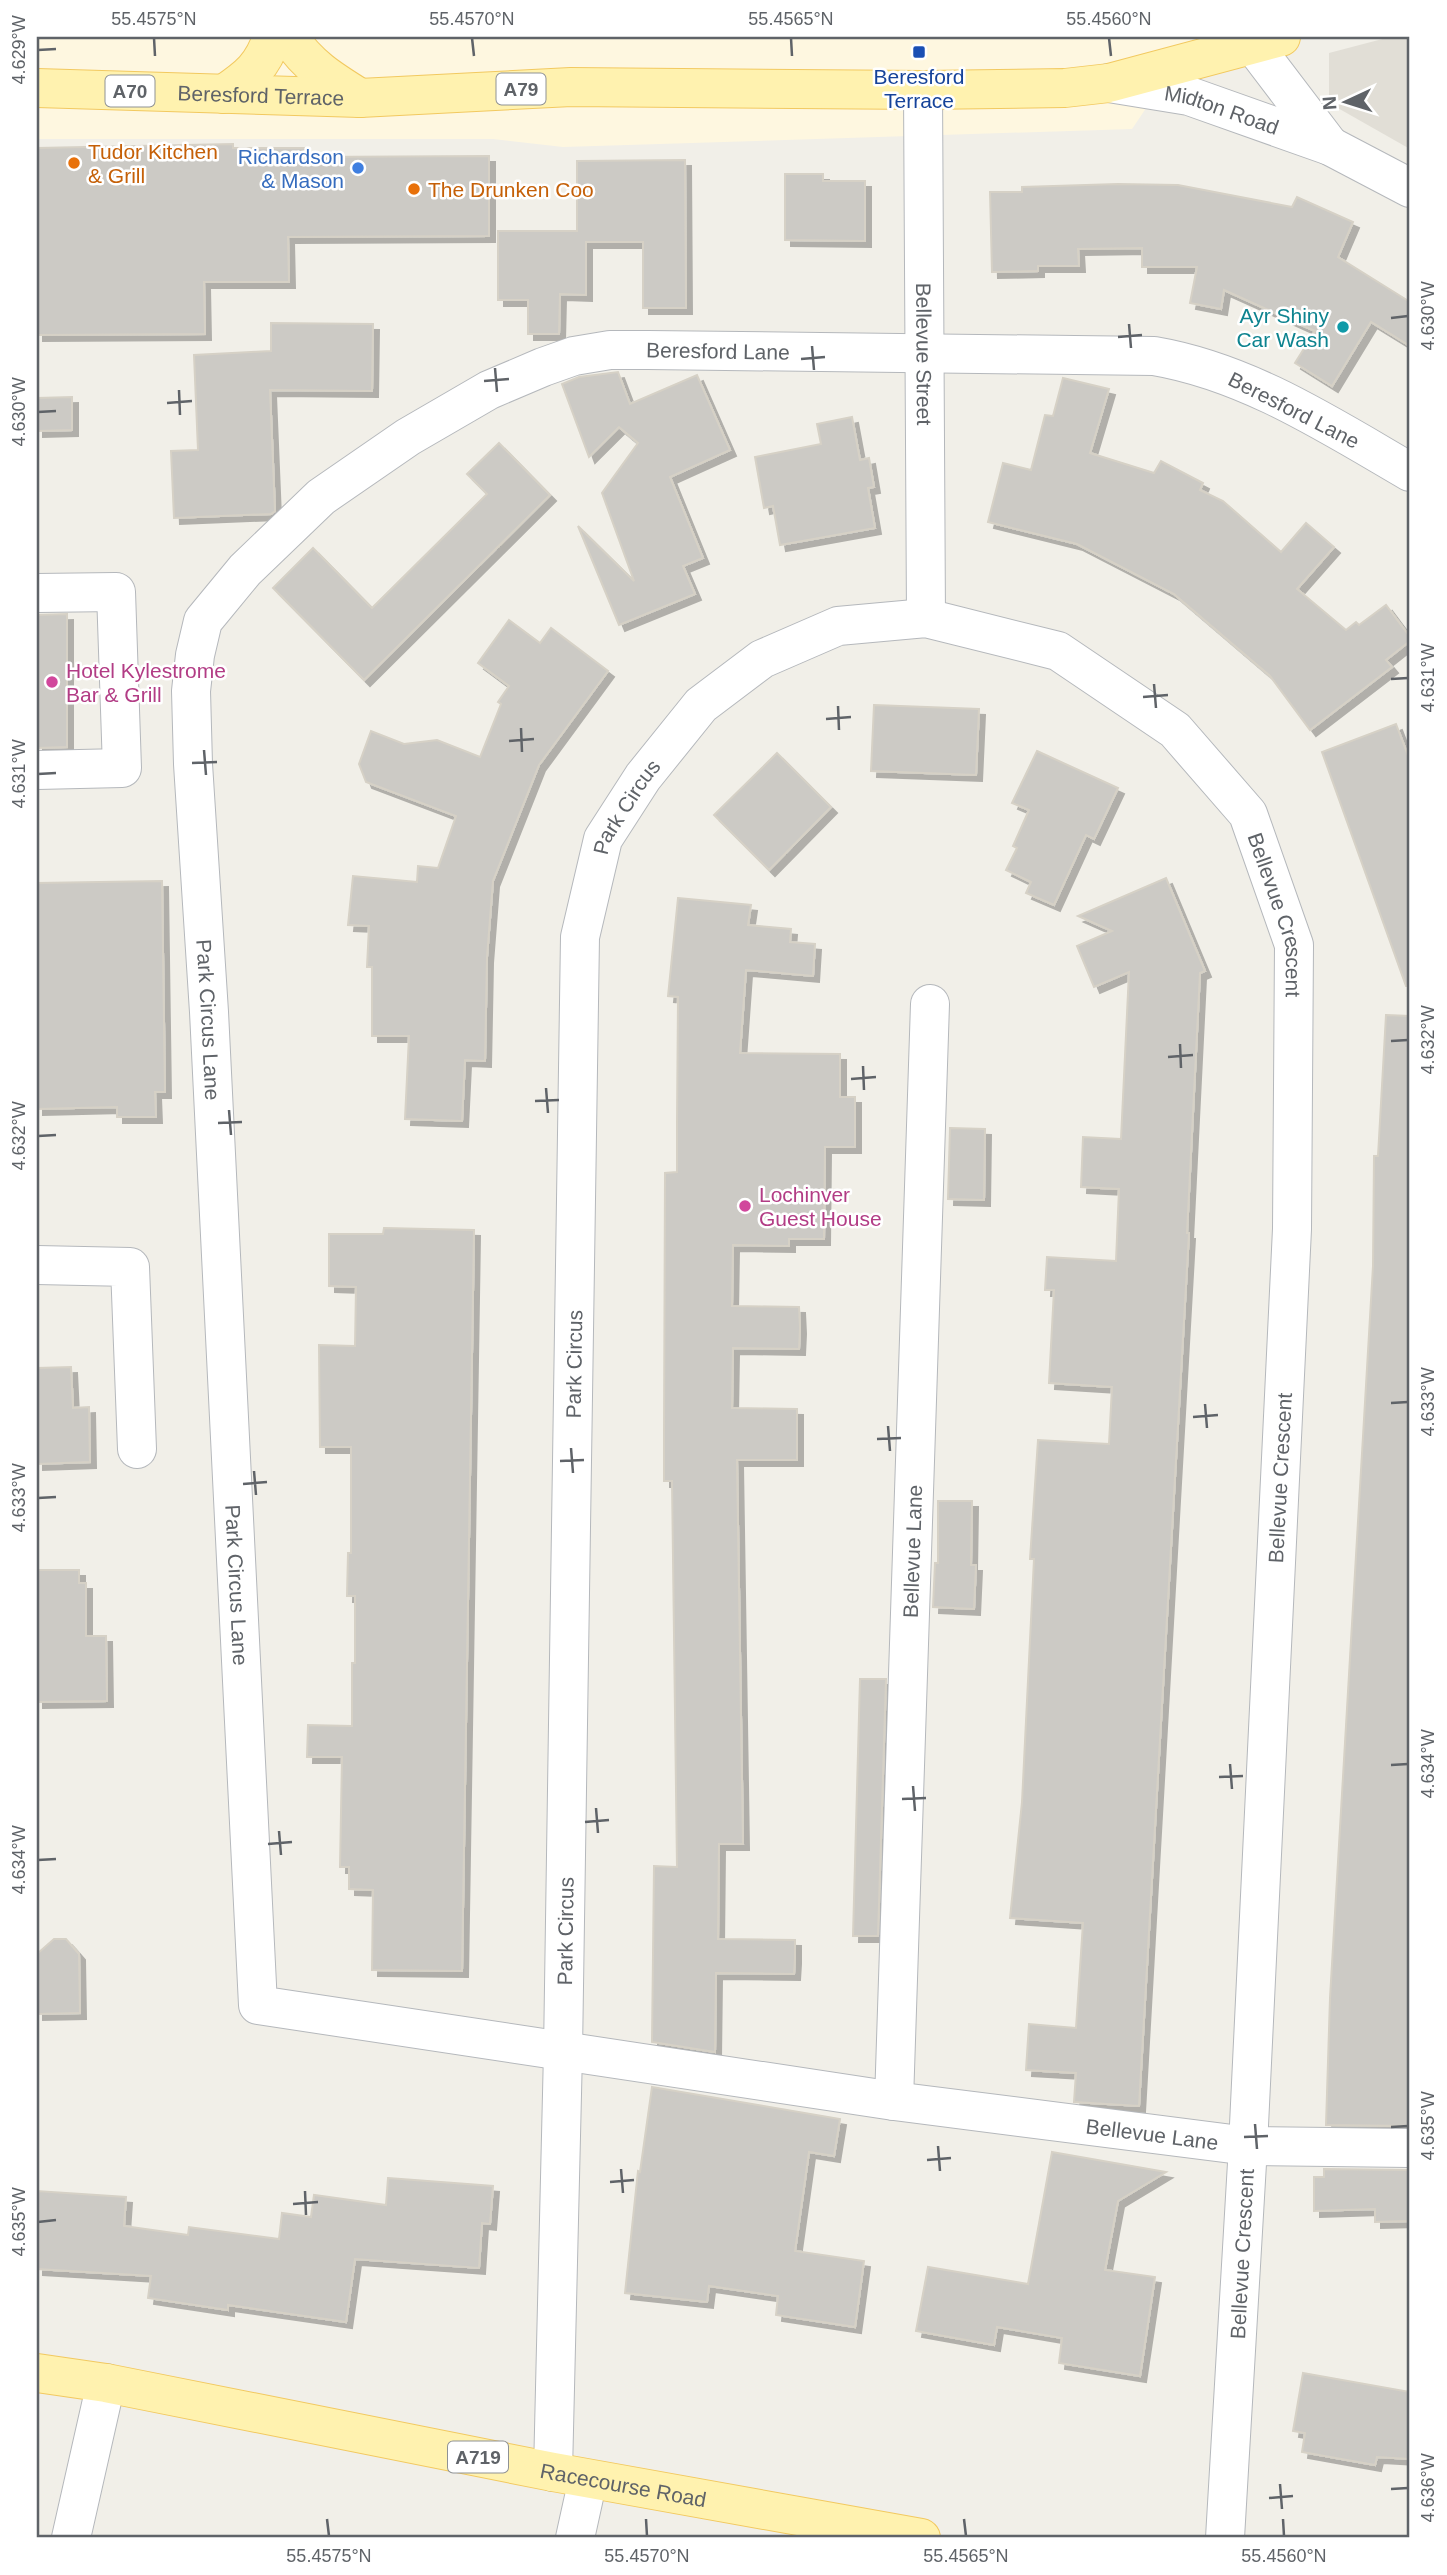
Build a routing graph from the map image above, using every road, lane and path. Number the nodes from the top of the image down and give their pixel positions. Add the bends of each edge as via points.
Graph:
1 (272, 37) edge
2 (289, 37) edge
3 (1262, 40) edge
4 (1109, 83) junction
5 (37, 88) edge
6 (923, 90) junction
7 (224, 94) junction
8 (360, 98) junction
9 (1330, 146) junction
10 (1410, 188) edge
11 (924, 353) junction
12 (1410, 472) edge
13 (37, 593) edge
14 (926, 618) junction
15 (191, 691) joint
16 (37, 770) edge
17 (930, 1004) dead end
18 (37, 1265) edge
19 (137, 1449) dead end
20 (563, 2052) junction
21 (894, 2101) junction
22 (1248, 2147) junction
23 (1410, 2148) edge
24 (37, 2373) edge
25 (106, 2383) junction
26 (571, 2475) junction
27 (71, 2538) edge
28 (575, 2538) edge
29 (921, 2538) edge
30 (1225, 2538) edge

1 - 7 main road via 265,58
2 - 8 main road, Beresford Terrace via 317,69
3 - 4 main road, A79
3 - 9 street, Midton Road
4 - 6 main road, Beresford Terrace / A79
4 - 9 street, Midton Road via 1188,96
5 - 7 main road, Beresford Terrace / A70
6 - 8 main road, Beresford Terrace / A79 via 571,86
6 - 11 street, Bellevue Street
7 - 8 main road, Beresford Terrace / A79
9 - 10 street, Midton Road
11 - 12 street, Beresford Lane via 1154,356 1191,362 1274,396
11 - 14 street, Bellevue Street
11 - 15 street, Beresford Lane via 610,351 574,356 513,379 459,406 359,469 289,526 203,621
13 - 16 street via 116,592 122,768
14 - 20 street, Park Circus via 838,626 762,659 701,705 643,777 603,839 580,937
14 - 22 street, Bellevue Crescent via 1058,651 1175,730 1248,814 1294,945 1291,1243
15 - 20 street, Park Circus Lane via 258,2005
17 - 21 street, Bellevue Lane
18 - 19 street via 130,1267
20 - 21 street, Bellevue Lane
20 - 26 street, Park Circus
21 - 22 street, Bellevue Lane
22 - 23 street, Bellevue Lane
22 - 30 street, Bellevue Crescent
24 - 25 main road, Racecourse Road / A719
25 - 26 main road, Racecourse Road / A719
25 - 27 street
26 - 28 street, Park Circus
26 - 29 main road, Racecourse Road / A719

